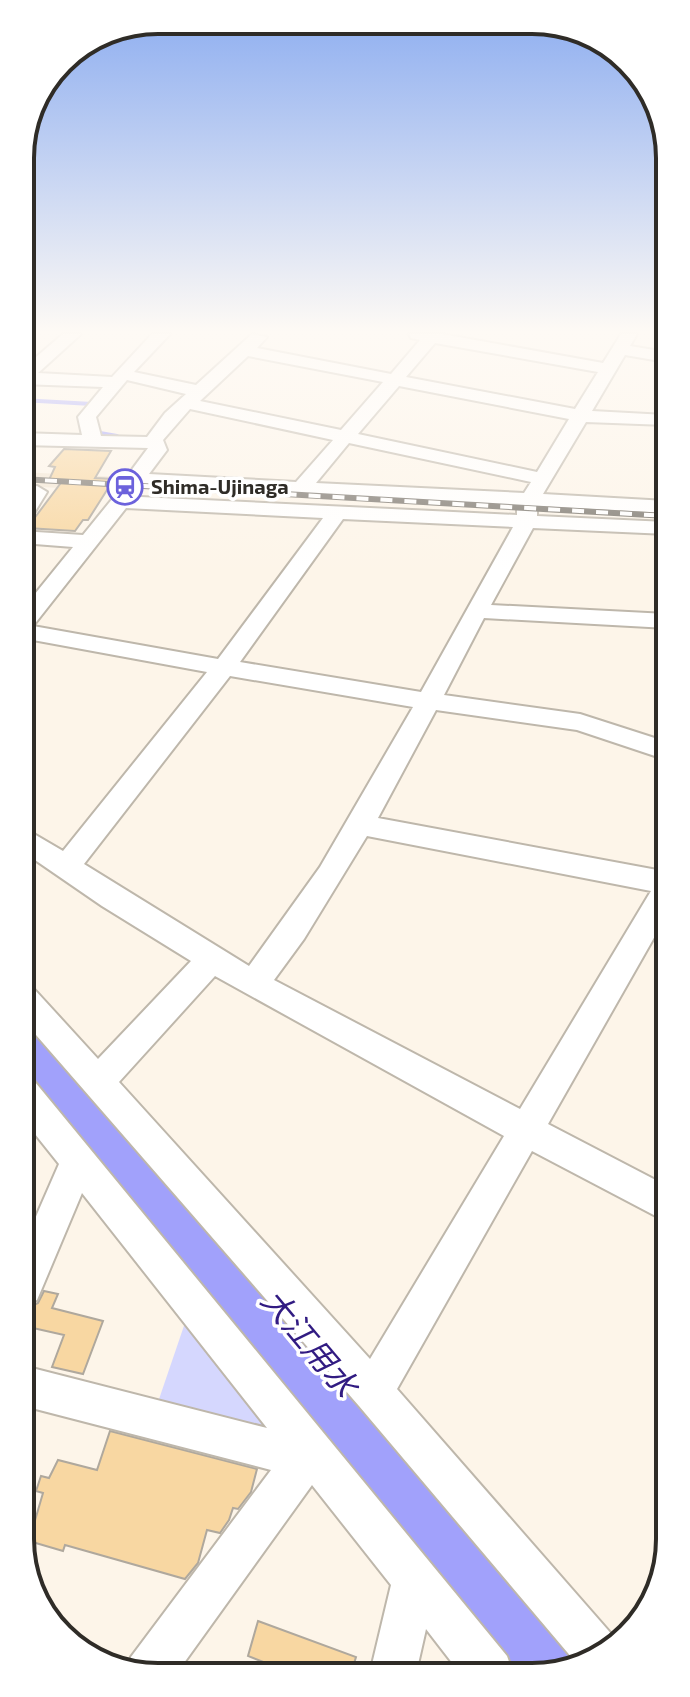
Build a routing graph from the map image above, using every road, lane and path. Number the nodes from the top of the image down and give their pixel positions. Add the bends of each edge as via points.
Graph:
1 (90, 413) edge
2 (175, 413) edge
3 (254, 413) edge
4 (364, 413) edge
5 (566, 413) edge
6 (583, 413) edge
7 (581, 416) junction
8 (656, 420) edge
9 (344, 437) junction
10 (34, 439) edge
11 (93, 441) junction
12 (155, 443) junction
13 (542, 479) junction
14 (301, 488) junction
15 (37, 492) dead end
16 (34, 497) edge
17 (528, 507) junction
18 (656, 507) edge
19 (338, 512) junction
20 (656, 526) edge
21 (34, 538) edge
22 (88, 542) junction
23 (34, 596) edge
24 (476, 611) junction
25 (656, 620) edge
26 (34, 630) edge
27 (224, 667) junction
28 (429, 700) junction
29 (656, 743) edge
30 (361, 825) junction
31 (34, 845) edge
32 (66, 867) junction
33 (656, 883) edge
34 (656, 905) edge
35 (212, 959) junction
36 (253, 984) junction
37 (34, 1010) edge
38 (97, 1082) junction
39 (34, 1107) edge
40 (525, 1129) junction
41 (77, 1162) junction
42 (656, 1199) edge
43 (34, 1263) edge
44 (34, 1389) edge
45 (373, 1392) junction
46 (310, 1452) junction
47 (414, 1580) junction
48 (593, 1647) edge
49 (156, 1663) edge
50 (395, 1663) edge
51 (482, 1663) edge

1 - 11 street
2 - 12 street
3 - 9 street
4 - 9 street
5 - 7 street
6 - 7 street
7 - 8 street
7 - 13 street
9 - 13 street
9 - 14 street
10 - 11 street
11 - 12 street
12 - 14 street via 158,450 135,479
13 - 17 street
14 - 17 street
15 - 16 street
17 - 18 street
17 - 19 street
17 - 20 street
17 - 24 street
19 - 22 street via 120,502
19 - 27 street
21 - 22 street
22 - 23 street
24 - 25 street
24 - 28 street
26 - 27 street
27 - 28 street
27 - 32 street
28 - 29 street via 580,722
28 - 30 street
30 - 33 street
30 - 36 street
31 - 32 street
32 - 35 street
34 - 40 street
35 - 36 street
35 - 38 street
36 - 40 street
37 - 38 street
38 - 45 street
39 - 41 street
40 - 42 street
40 - 45 street
41 - 43 street
41 - 46 street
44 - 46 street via 268,1449
45 - 48 street
46 - 47 street
46 - 49 street
47 - 50 street
47 - 51 street

